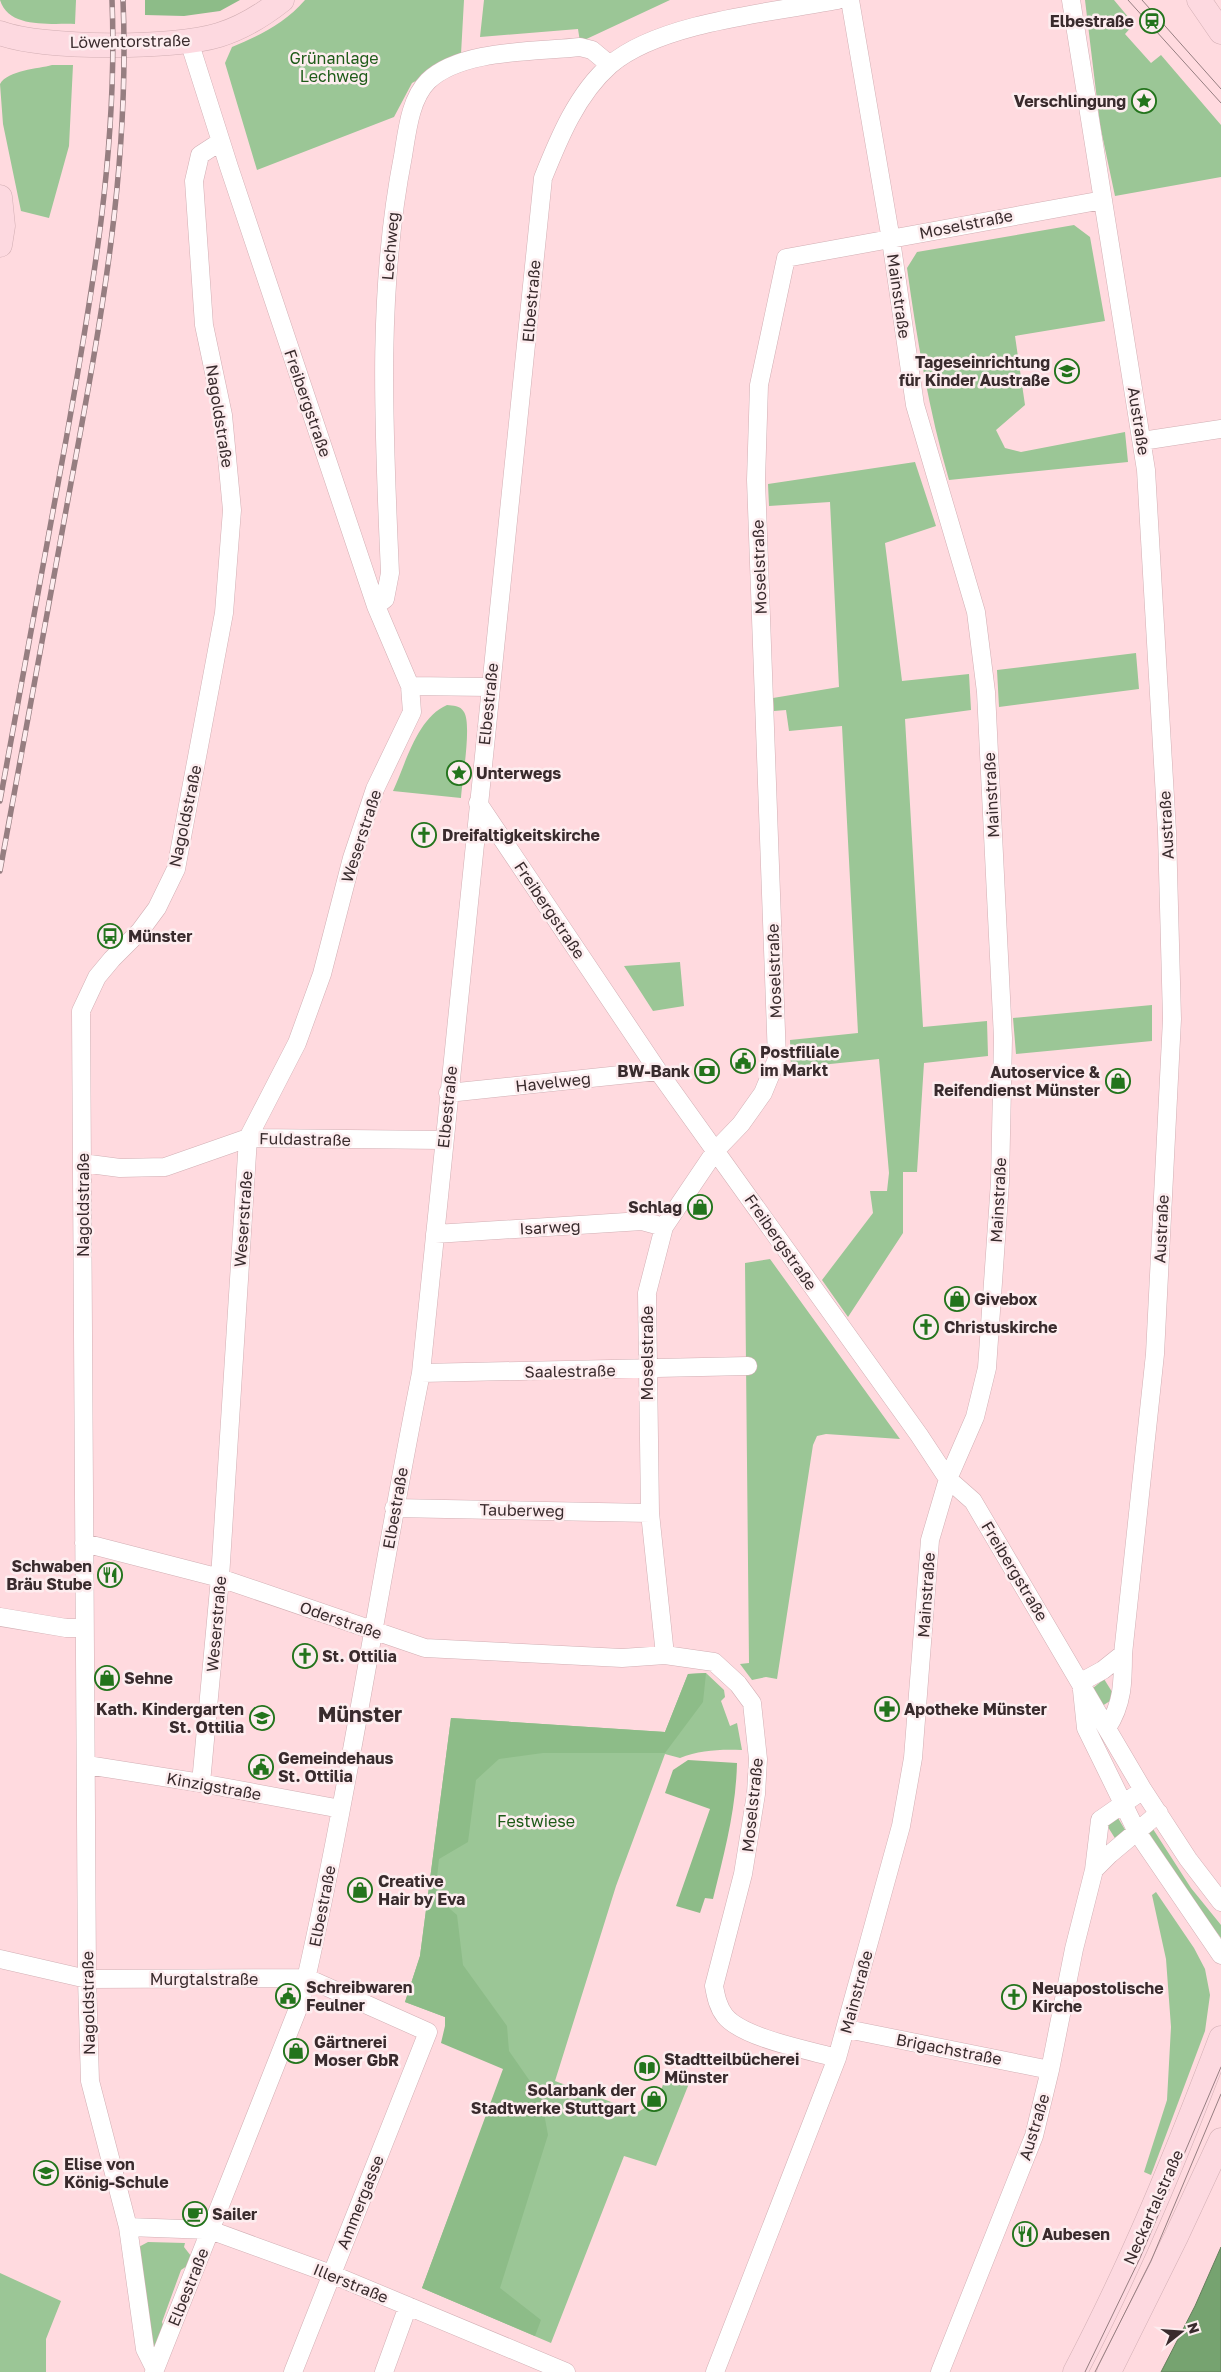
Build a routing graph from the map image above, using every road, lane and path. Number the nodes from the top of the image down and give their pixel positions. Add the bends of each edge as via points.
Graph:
1 (282, 0) edge
2 (838, 0) edge
3 (850, 0) edge
4 (1071, 0) edge
5 (1199, 0) edge
6 (1221, 32) edge
7 (0, 33) edge
8 (189, 41) junction
9 (610, 65) junction
10 (220, 142) junction
11 (0, 197) edge
12 (1102, 200) junction
13 (891, 240) junction
14 (0, 245) edge
15 (1221, 429) edge
16 (1142, 441) junction
17 (376, 606) junction
18 (410, 686) junction
19 (490, 687) junction
20 (478, 803) junction
21 (658, 1071) junction
22 (448, 1093) junction
23 (248, 1138) junction
24 (444, 1140) junction
25 (716, 1150) junction
26 (82, 1164) junction
27 (664, 1227) junction
28 (435, 1234) junction
29 (748, 1366) dead end
30 (646, 1370) junction
31 (421, 1373) junction
32 (948, 1480) junction
33 (394, 1508) junction
34 (650, 1513) junction
35 (84, 1543) junction
36 (220, 1578) junction
37 (0, 1617) edge
38 (84, 1628) junction
39 (373, 1631) junction
40 (1123, 1654) junction
41 (665, 1655) junction
42 (1081, 1682) junction
43 (1107, 1728) junction
44 (87, 1765) junction
45 (201, 1783) junction
46 (1143, 1790) junction
47 (1123, 1803) junction
48 (341, 1809) junction
49 (1159, 1813) junction
50 (1136, 1832) junction
51 (1094, 1870) junction
52 (1221, 1902) edge
53 (1221, 1955) edge
54 (0, 1959) edge
55 (307, 1978) junction
56 (87, 1979) junction
57 (847, 2029) junction
58 (428, 2032) joint
59 (1221, 2038) edge
60 (837, 2058) junction
61 (1050, 2070) junction
62 (1221, 2140) edge
63 (128, 2227) junction
64 (210, 2230) junction
65 (330, 2274) junction
66 (408, 2306) junction
67 (157, 2371) edge
68 (293, 2372) edge
69 (384, 2372) edge
70 (566, 2372) edge
71 (715, 2372) edge
72 (940, 2372) edge
73 (1075, 2372) edge
74 (1110, 2372) edge

1 - 8 main road, Löwentorstraße via 267,12 226,33
2 - 9 street, Elbestraße via 687,28 638,46
3 - 13 street, Mainstraße
4 - 12 street, Austraße
5 - 6 main road
7 - 8 main road, Löwentorstraße via 27,40 71,43
8 - 10 street, Freibergstraße
9 - 17 street, Lechweg via 592,50 580,48 484,57 438,73 418,94 408,125 394,203 385,296 383,404 390,573 384,599
9 - 19 street, Elbestraße via 584,96 562,131 543,178
10 - 17 street, Freibergstraße
10 - 26 street, Nagoldstraße via 200,155 194,180 204,325 223,414 232,510 224,613 176,869 157,908 97,977 81,1011
11 - 14 main road via 3,226
12 - 13 street, Moselstraße
12 - 16 street, Austraße
13 - 25 street, Moselstraße via 786,258 759,386 756,480 777,1059 764,1092 741,1124
13 - 32 street, Mainstraße via 915,405 976,612 986,692 1002,1019 1000,1182 987,1368 975,1417
15 - 16 street
16 - 40 street, Austraße via 1167,832 1172,1019 1155,1354
17 - 18 street, Freibergstraße
18 - 19 street
18 - 23 street, Weserstraße via 412,712 375,789 352,858 322,974 296,1042
19 - 20 street, Elbestraße
20 - 21 street, Freibergstraße
20 - 22 street, Elbestraße
21 - 22 street, Havelweg
21 - 25 street, Freibergstraße
22 - 24 street, Elbestraße
23 - 24 street, Fuldastraße
23 - 26 street, Fuldastraße via 165,1167 120,1168
23 - 36 street, Weserstraße
24 - 28 street, Elbestraße
25 - 27 street, Moselstraße
25 - 32 street, Freibergstraße
26 - 35 street, Nagoldstraße
27 - 28 street, Isarweg via 642,1221
27 - 30 street, Moselstraße via 647,1293
28 - 31 street, Elbestraße
29 - 30 street, Saalestraße
30 - 31 street, Saalestraße
30 - 34 street, Moselstraße
31 - 33 street, Elbestraße
32 - 42 street, Freibergstraße via 973,1502
32 - 57 street, Mainstraße via 930,1540 913,1758 901,1826
33 - 34 street, Tauberweg
33 - 39 street, Elbestraße
34 - 41 street, Moselstraße
35 - 36 street, Oderstraße
35 - 38 street, Nagoldstraße
36 - 39 street, Oderstraße
36 - 45 street, Weserstraße
37 - 38 street
38 - 44 street, Nagoldstraße
39 - 41 street, Oderstraße via 425,1648 622,1658
39 - 48 street, Elbestraße
40 - 42 street
40 - 43 street, Austraße via 1117,1713
41 - 60 street, Moselstraße via 714,1662 738,1684 752,1703 758,1759 754,1810 743,1874 714,1986 717,2002 732,2024 745,2031
42 - 43 street, Freibergstraße
42 - 47 street, Freibergstraße via 1086,1728
43 - 46 street, Freibergstraße
44 - 45 street, Kinzigstraße
44 - 56 street, Nagoldstraße
45 - 48 street, Kinzigstraße
46 - 47 street, Austraße
46 - 49 street, Freibergstraße
47 - 50 street, Freibergstraße
47 - 51 street, Austraße via 1100,1820
48 - 55 street, Elbestraße
49 - 50 street
49 - 52 street, Freibergstraße
50 - 51 street
50 - 53 street, Freibergstraße
51 - 61 street, Austraße via 1074,1949
54 - 56 street, Murgtalstraße
55 - 56 street, Murgtalstraße
55 - 58 street, Murgtalstraße
55 - 64 street, Elbestraße via 284,2047
56 - 63 street, Nagoldstraße via 90,2081
57 - 60 street, Mainstraße
57 - 61 street, Brigachstraße
58 - 65 street, Ammergasse
59 - 73 main road, Neckartalstraße via 1163,2185
60 - 71 street, Mainstraße
61 - 72 street, Austraße via 1028,2151
62 - 74 main road, Neckartalstraße
63 - 64 street, Illerstraße
63 - 67 street, Nagoldstraße via 145,2349
64 - 65 street, Illerstraße
64 - 67 street, Elbestraße
65 - 66 street, Illerstraße
65 - 68 street, Ammergasse
66 - 69 street
66 - 70 street, Illerstraße

